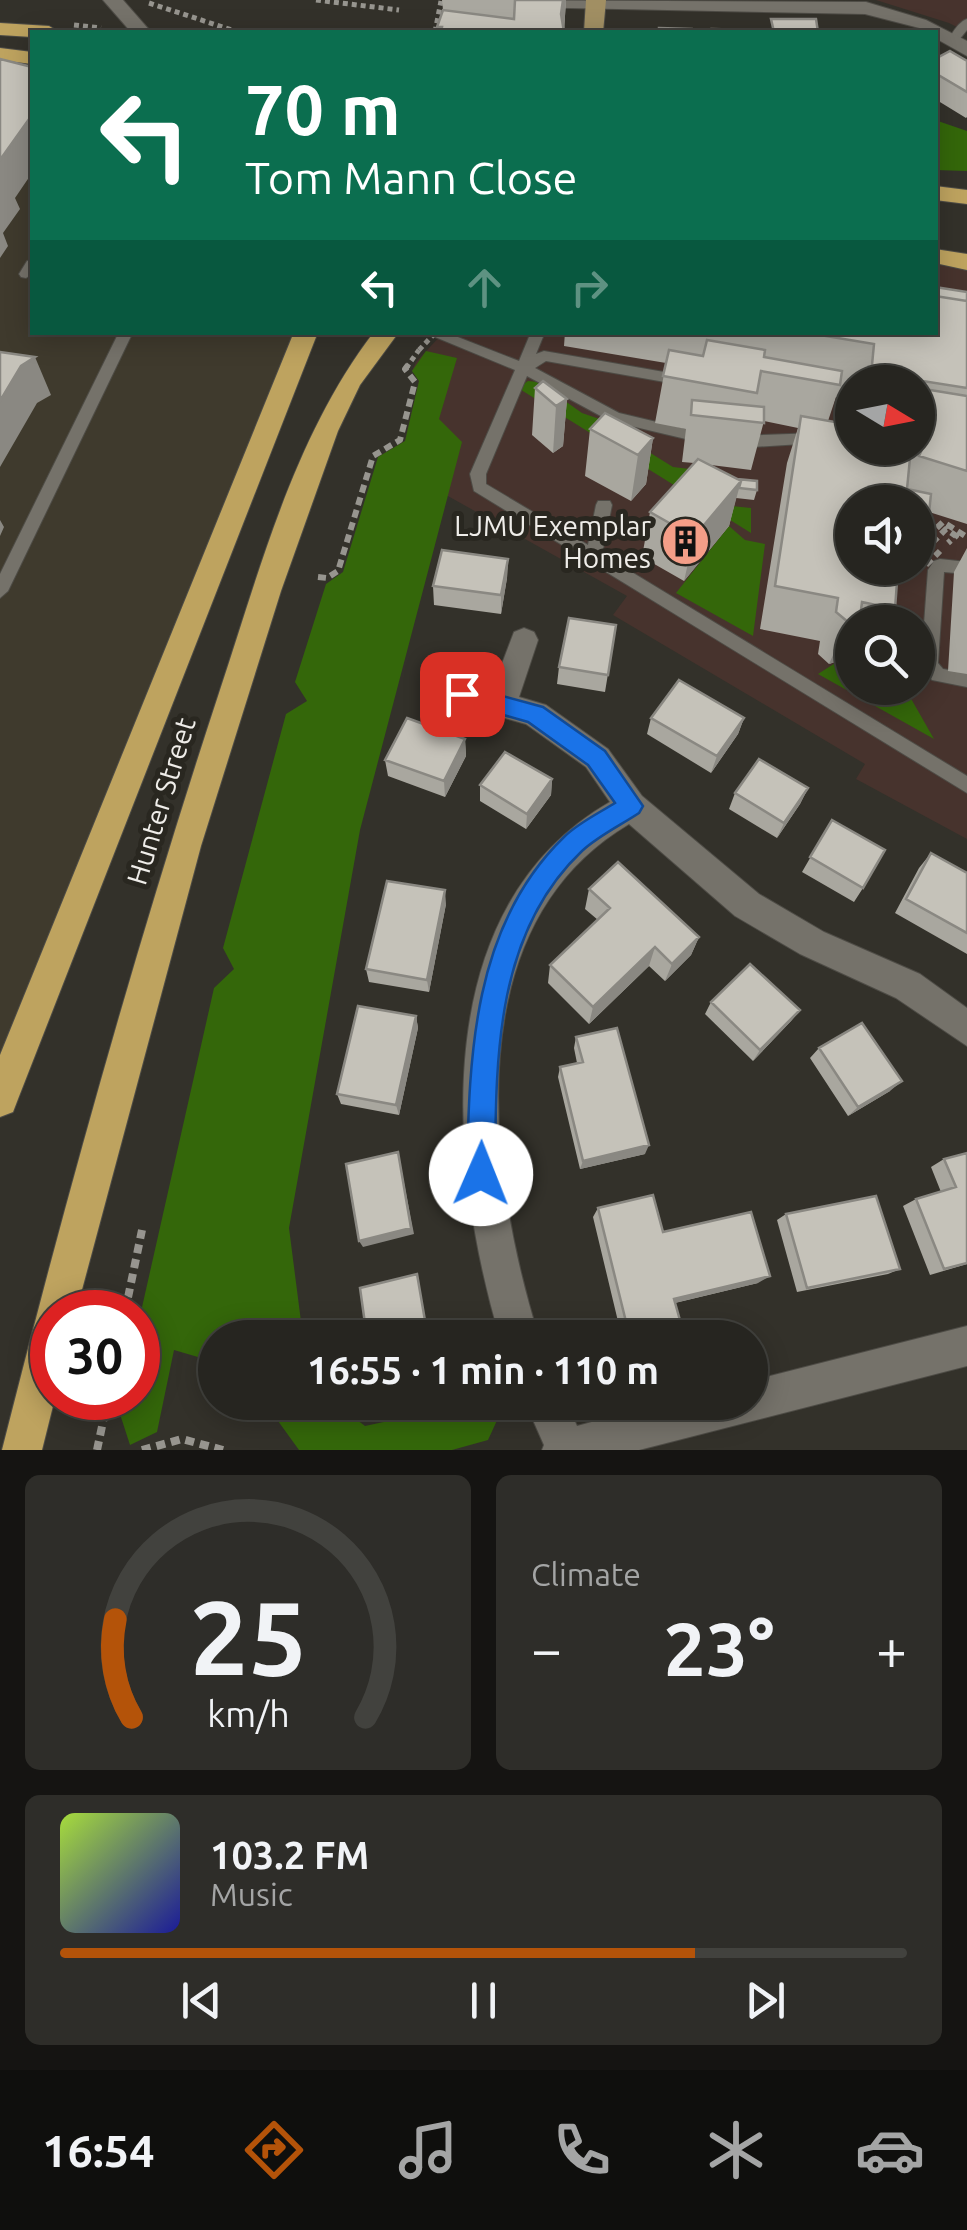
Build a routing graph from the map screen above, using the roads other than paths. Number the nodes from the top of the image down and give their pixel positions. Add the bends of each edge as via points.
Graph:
1 (113, 0) edge
2 (471, 0) edge
3 (596, 1) edge
4 (736, 3) edge
5 (967, 22) edge
6 (0, 28) edge
7 (30, 30) edge
8 (139, 30) edge
9 (594, 30) edge
10 (934, 30) edge
11 (938, 32) edge
12 (961, 45) edge
13 (0, 54) edge
14 (30, 58) edge
15 (938, 193) edge
16 (967, 197) edge
17 (938, 256) edge
18 (967, 262) edge
19 (125, 335) edge
20 (385, 335) edge
21 (441, 335) edge
22 (537, 335) edge
23 (307, 338) edge
24 (524, 368) junction
25 (704, 383) edge
26 (827, 437) edge
27 (604, 504) dead end
28 (593, 558) junction
29 (967, 568) edge
30 (0, 591) edge
31 (524, 640) dead end
32 (967, 680) edge
33 (462, 694) dead end
34 (502, 702) junction
35 (967, 786) edge
36 (631, 806) junction
37 (967, 1029) edge
38 (0, 1099) edge
39 (63, 1290) edge
40 (514, 1320) edge
41 (967, 1346) edge
42 (768, 1397) edge
43 (30, 1417) edge
44 (552, 1420) edge
45 (677, 1420) edge
46 (564, 1449) edge
47 (22, 1450) edge

1 - 8 street
2 - 3 street
3 - 4 street
3 - 9 main road
4 - 10 street via 866,8
5 - 12 lane
6 - 7 highway
11 - 12 street
13 - 14 highway
15 - 16 highway
17 - 18 highway
19 - 30 lane
20 - 39 highway, Hunter Street via 350,381 325,431 267,591 180,865
21 - 24 lane
22 - 24 lane
23 - 38 highway, Hunter Street
24 - 25 lane via 544,356
24 - 26 lane via 615,417 683,436 751,444
24 - 28 lane via 476,483
27 - 28 lane
28 - 35 lane
29 - 32 lane via 936,570 929,665 938,674
31 - 34 street
33 - 34 street
34 - 36 street via 535,714 596,758
36 - 37 street via 748,905 908,986
36 - 40 street via 574,843 532,894 496,976 482,1070 481,1174
41 - 42 street
43 - 47 highway
44 - 46 street
45 - 46 street

